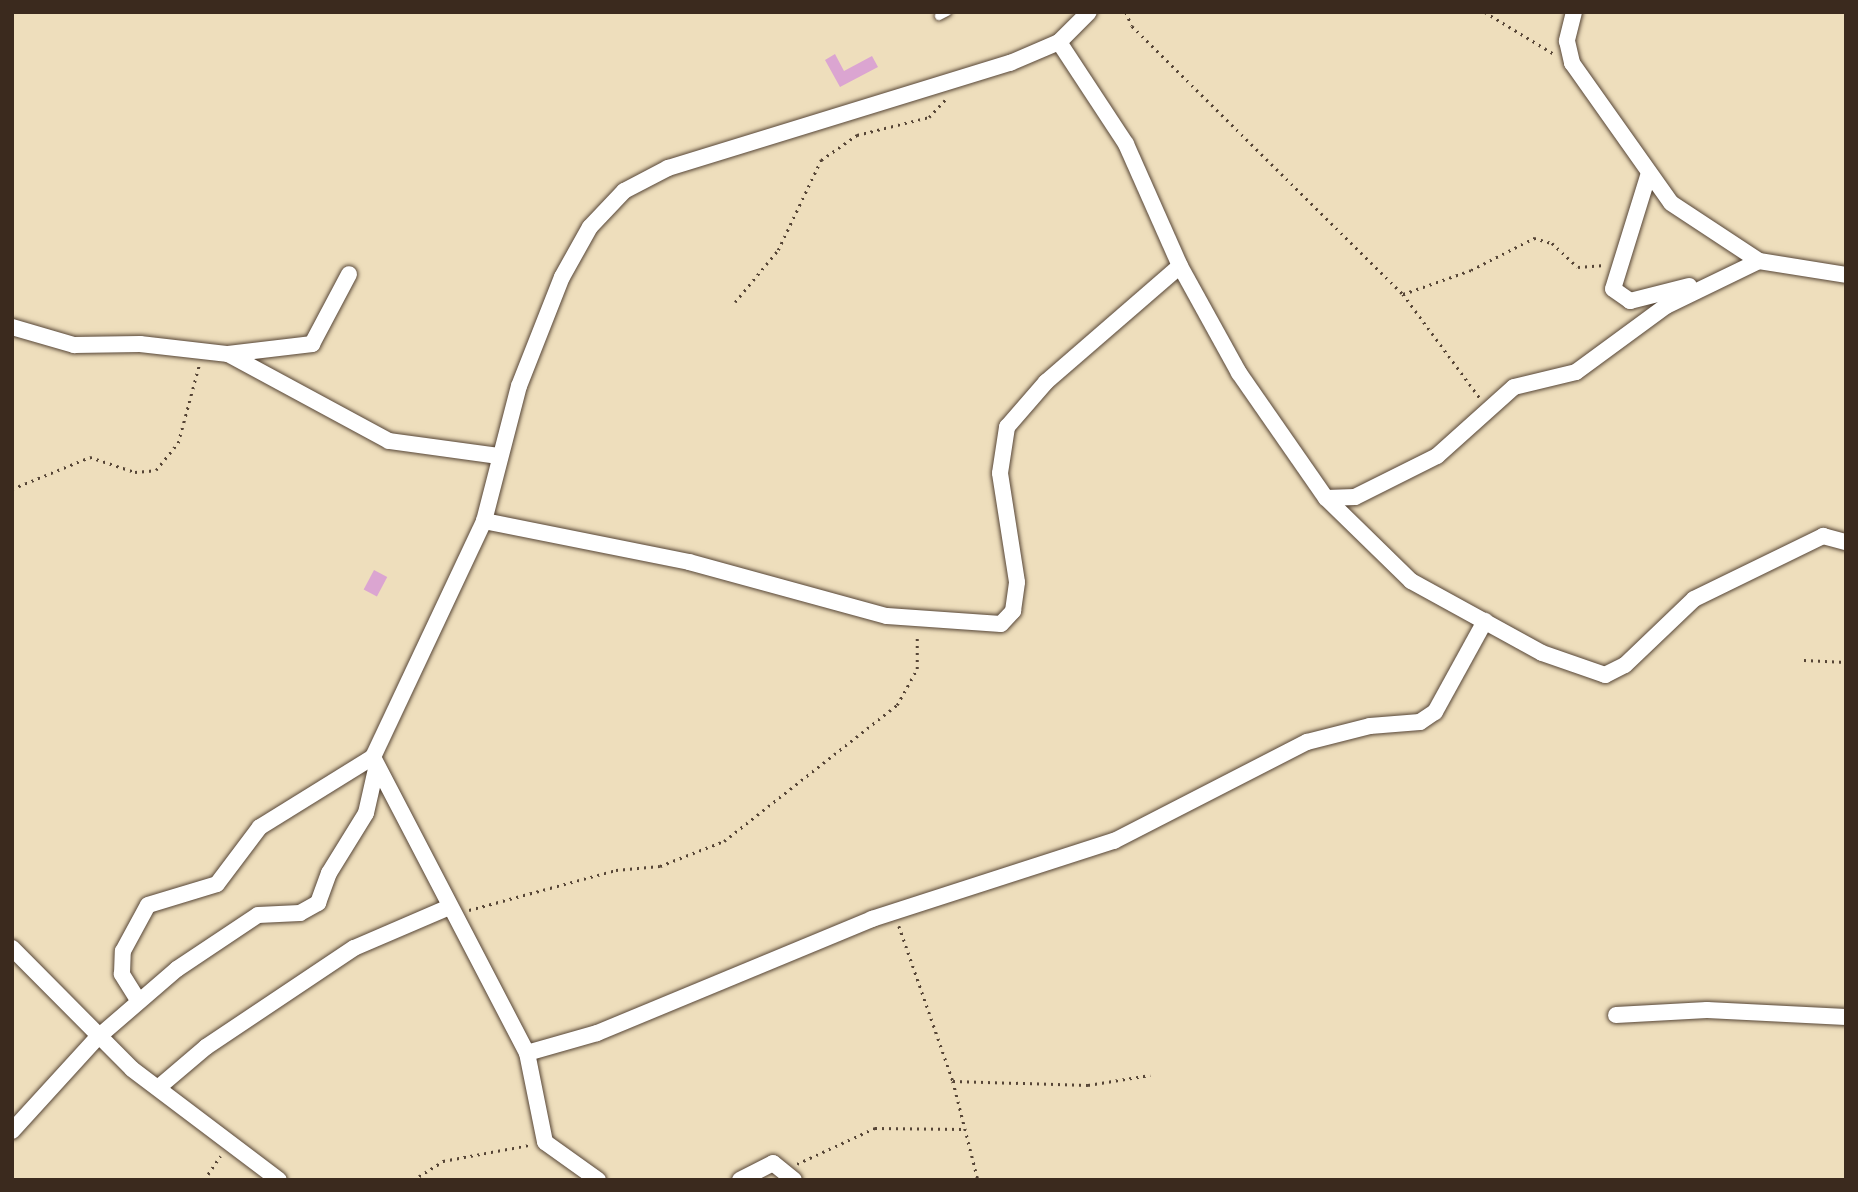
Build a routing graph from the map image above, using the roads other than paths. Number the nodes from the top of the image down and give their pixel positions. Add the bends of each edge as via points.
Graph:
1 (1089, 12) edge
2 (1574, 12) edge
3 (1059, 42) junction
4 (1648, 176) junction
5 (1759, 261) junction
6 (1180, 266) junction
7 (349, 274) dead end
8 (1846, 275) edge
9 (1701, 285) junction
10 (12, 327) edge
11 (228, 354) junction
12 (498, 456) junction
13 (1326, 498) junction
14 (484, 521) junction
15 (1846, 542) edge
16 (1485, 621) junction
17 (374, 763) junction
18 (447, 908) junction
19 (16, 959) edge
20 (138, 1000) junction
21 (1616, 1015) dead end
22 (1846, 1017) edge
23 (97, 1038) junction
24 (527, 1053) junction
25 (159, 1087) junction
26 (12, 1131) edge
27 (790, 1175) edge
28 (279, 1180) edge
29 (598, 1180) edge
30 (740, 1180) edge

1 - 3 street
2 - 4 street via 1567,41 1572,63 1608,106
3 - 6 street via 1126,144
3 - 12 street via 956,83 725,146 624,191 590,227 562,277
4 - 5 street via 1691,220
4 - 9 street via 1643,209 1619,262 1613,289 1630,302
5 - 8 street
5 - 9 street
6 - 13 street via 1239,373
6 - 14 street via 1046,382 1007,427 1000,473 1017,582 1009,619 980,627 916,620 689,562
7 - 11 street via 312,344
9 - 13 street via 1576,372 1514,387 1437,456 1355,497
10 - 11 street via 74,345 202,348
11 - 12 street via 389,441
12 - 14 street
13 - 16 street via 1411,581
14 - 17 street
15 - 16 street via 1823,536 1694,599 1625,665 1605,675 1579,670
16 - 24 street via 1435,712 1420,722 1370,726 1307,742 1144,829 893,912 597,1033
17 - 18 street
17 - 20 street via 366,814 329,873 318,903 300,913 258,915
17 - 20 street via 260,827 217,884 148,905 123,951 122,974
18 - 24 street
18 - 25 street via 354,948 206,1046
19 - 23 street
20 - 23 street
21 - 22 street via 1707,1010
23 - 25 street
23 - 26 street
24 - 29 street via 545,1142
25 - 28 street
27 - 30 street via 773,1163

